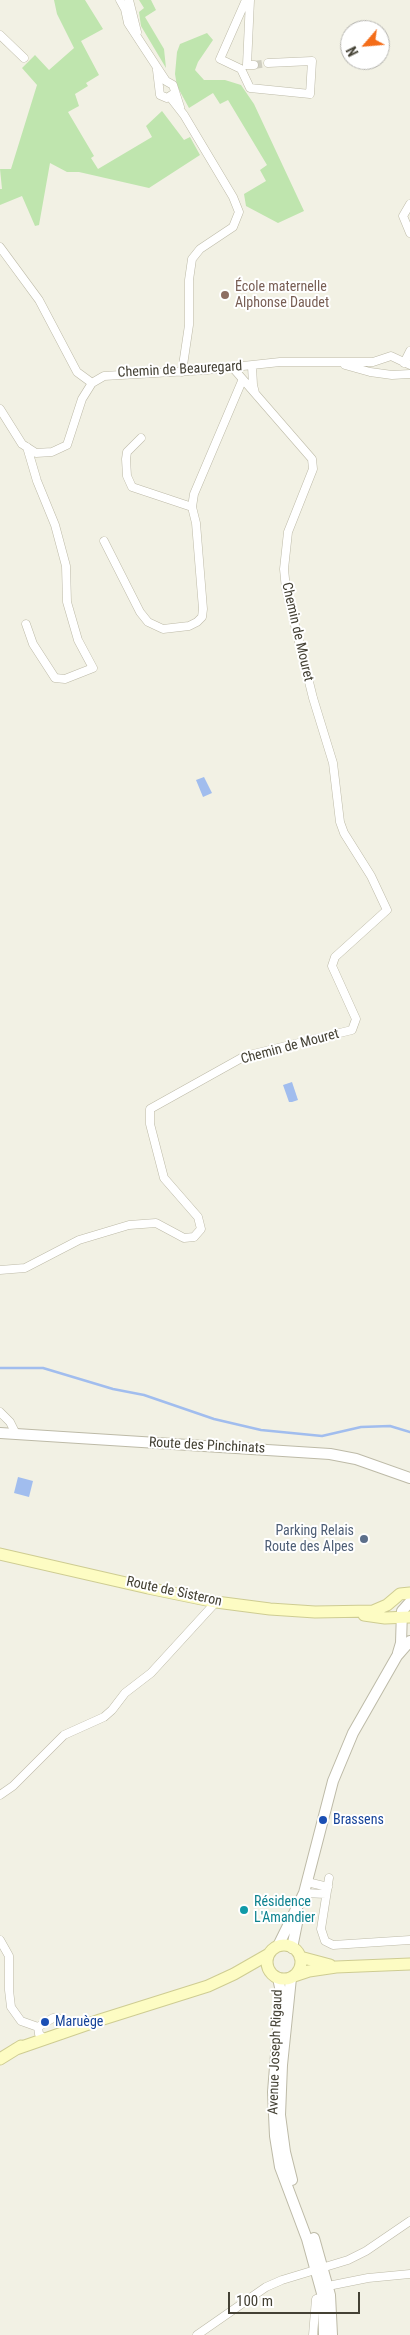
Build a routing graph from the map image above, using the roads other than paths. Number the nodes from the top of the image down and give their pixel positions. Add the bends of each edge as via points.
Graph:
1 (120, 0) edge
2 (129, 0) edge
3 (246, 0) edge
4 (250, 0) edge
5 (0, 35) edge
6 (138, 37) junction
7 (24, 58) dead end
8 (268, 64) tunnel mouth
9 (254, 65) dead end
10 (163, 82) junction
11 (172, 94) junction
12 (410, 204) edge
13 (410, 233) edge
14 (0, 247) edge
15 (410, 351) edge
16 (338, 363) junction
17 (407, 364) edge
18 (252, 366) junction
19 (233, 368) junction
20 (182, 372) junction
21 (410, 374) edge
22 (242, 381) junction
23 (92, 383) junction
24 (255, 393) junction
25 (0, 409) edge
26 (141, 438) dead end
27 (27, 447) junction
28 (192, 507) junction
29 (104, 541) dead end
30 (26, 624) dead end
31 (0, 1270) edge
32 (0, 1412) edge
33 (0, 1433) edge
34 (16, 1434) junction
35 (410, 1478) edge
36 (0, 1554) edge
37 (409, 1596) edge
38 (216, 1602) junction
39 (350, 1612) junction
40 (405, 1616) edge
41 (385, 1618) junction
42 (401, 1632) junction
43 (410, 1641) edge
44 (397, 1656) junction
45 (0, 1795) edge
46 (329, 1878) dead end
47 (307, 1882) junction
48 (327, 1890) junction
49 (303, 1897) junction
50 (0, 1940) edge
51 (410, 1940) edge
52 (274, 1950) junction
53 (296, 1952) junction
54 (410, 1964) edge
55 (336, 1967) junction
56 (234, 1974) junction
57 (274, 1974) junction
58 (292, 1977) junction
59 (64, 2030) junction
60 (41, 2033) junction
61 (0, 2059) edge
62 (410, 2220) edge
63 (319, 2268) junction
64 (410, 2274) edge
65 (327, 2293) junction
66 (197, 2335) edge
67 (313, 2335) edge
68 (324, 2335) edge
69 (332, 2335) edge

1 - 6 street via 128,23
2 - 6 street
3 - 8 street via 220,59 241,70 250,88 310,94 312,61
4 - 9 street via 248,65
5 - 7 street
6 - 10 street
10 - 11 street via 172,83
10 - 11 street via 158,90 160,95 164,98
11 - 20 street via 239,212 233,227 200,249 192,259 189,325
12 - 13 street via 403,216
14 - 23 street via 39,300 77,372
15 - 17 street
16 - 17 street, Chemin de Beauregard via 373,362 391,356
16 - 18 street, Chemin de Beauregard via 280,362
16 - 21 street, Chemin de Beauregard via 370,372
18 - 19 street, Chemin de Beauregard
18 - 24 street
19 - 20 street, Chemin de Beauregard
19 - 22 street
20 - 23 street, Chemin de Beauregard via 113,374
22 - 24 street
22 - 28 street via 194,494
23 - 27 street via 82,399 67,445 52,452 36,454
24 - 31 street, Chemin de Mouret via 312,459 313,469 288,532 284,569 286,589 312,698 333,763 340,822 386,910 335,957 332,966 356,1018 352,1030 245,1056 150,1110 150,1124 164,1178 198,1217 201,1229 194,1236 184,1238 156,1223 129,1226 79,1240 26,1268
25 - 27 street
26 - 28 street via 127,452 127,476 132,487
27 - 30 street via 66,566 68,602 78,640 93,668 65,679 55,678 33,644
28 - 29 street via 203,609 198,622 189,626 164,629 148,622
32 - 34 street
33 - 34 street, Route des Pinchinats
34 - 35 street, Route des Pinchinats via 330,1454 356,1459
36 - 38 main road, Route de Sisteron
37 - 39 main road, Route de Sisteron via 380,1608
37 - 40 street
38 - 39 main road, Route de Sisteron via 301,1612
38 - 45 street via 112,1710 104,1717 64,1735
39 - 41 main road, Route de Sisteron
40 - 41 main road, Route de Sisteron
40 - 42 street
41 - 42 street
42 - 44 street
43 - 44 street
44 - 47 street via 353,1733 333,1781
46 - 48 street
47 - 48 street
47 - 49 street
48 - 49 street
48 - 51 street via 321,1929 329,1943
49 - 52 street
49 - 53 street
50 - 60 street via 9,1956 11,2007 21,2021
52 - 53 main road
52 - 56 main road
52 - 57 main road via 267,1962
53 - 55 main road
53 - 58 main road via 299,1970
54 - 55 main road
55 - 58 main road
56 - 57 main road via 251,1970
56 - 59 main road via 208,1986
57 - 58 main road
57 - 63 street, Avenue Joseph Rigaud via 281,1992 273,2092 275,2136 280,2167
58 - 63 street, Avenue Joseph Rigaud via 282,2065 281,2129 288,2168 312,2233
59 - 60 main road
59 - 60 street via 58,2018 53,2018
60 - 61 main road
62 - 63 street via 366,2251
63 - 65 street
63 - 66 street via 266,2287
64 - 65 street via 368,2278
65 - 67 street via 316,2299
65 - 68 street
65 - 69 street

